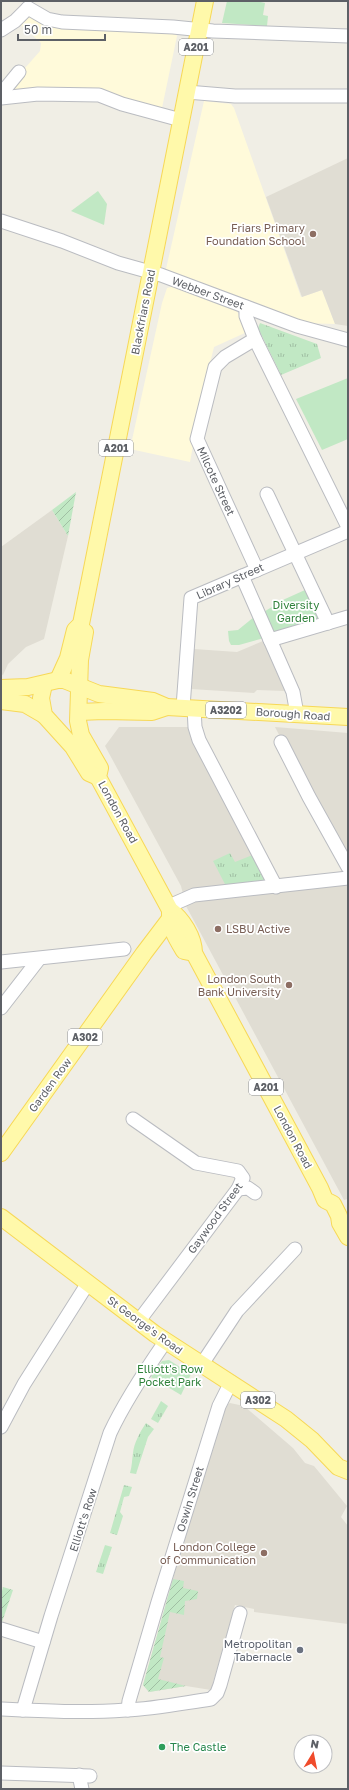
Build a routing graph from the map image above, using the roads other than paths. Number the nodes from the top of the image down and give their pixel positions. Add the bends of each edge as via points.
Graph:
1 (205, 1) edge
2 (28, 4) edge
3 (1, 30) edge
4 (199, 30) junction
5 (348, 36) edge
6 (19, 72) dead end
7 (187, 92) junction
8 (1, 94) edge
9 (348, 96) edge
10 (1, 98) edge
11 (181, 120) junction
12 (2, 224) edge
13 (151, 272) junction
14 (246, 307) junction
15 (256, 340) junction
16 (348, 340) edge
17 (267, 494) dead end
18 (348, 527) edge
19 (348, 531) edge
20 (295, 553) junction
21 (257, 570) junction
22 (242, 576) junction
23 (348, 617) edge
24 (328, 623) junction
25 (81, 624) junction
26 (270, 640) junction
27 (51, 682) junction
28 (79, 686) junction
29 (1, 688) edge
30 (1, 701) edge
31 (167, 707) junction
32 (188, 708) junction
33 (79, 712) junction
34 (297, 714) junction
35 (348, 717) edge
36 (48, 719) junction
37 (281, 742) dead end
38 (98, 777) junction
39 (348, 868) edge
40 (348, 878) edge
41 (276, 886) junction
42 (169, 912) junction
43 (124, 949) dead end
44 (39, 959) junction
45 (1, 962) edge
46 (1, 1008) edge
47 (133, 1119) dead end
48 (1, 1154) edge
49 (238, 1189) junction
50 (255, 1193) dead end
51 (1, 1217) edge
52 (348, 1237) edge
53 (295, 1249) dead end
54 (88, 1283) junction
55 (138, 1322) junction
56 (165, 1342) junction
57 (202, 1364) junction
58 (231, 1382) junction
59 (1, 1427) edge
60 (348, 1471) edge
61 (240, 1613) dead end
62 (1, 1629) edge
63 (43, 1642) junction
64 (1, 1709) edge
65 (23, 1710) junction
66 (128, 1710) junction
67 (1, 1773) edge
68 (82, 1789) edge

1 - 4 main road, Blackfriars Road / A201
2 - 3 street via 15,21
2 - 4 street via 46,19 54,21
4 - 5 street
4 - 7 main road, Blackfriars Road / A201
6 - 8 street
7 - 9 street via 235,96
7 - 11 main road, Blackfriars Road / A201
10 - 11 street via 38,94 99,95
11 - 13 main road, Blackfriars Road / A201
12 - 13 street, Webber Street via 62,241 118,263
13 - 14 street, Webber Street
13 - 25 main road, Blackfriars Road / A201
14 - 15 street via 246,316
14 - 16 street, Webber Street via 297,326
15 - 18 street
15 - 21 street, Milcote Street via 225,357 215,367 197,439
17 - 20 street
19 - 20 street, Library Street
20 - 21 street, Library Street
20 - 24 street
21 - 22 street, Library Street
22 - 26 street
22 - 32 street, Library Street via 191,598
23 - 24 street
24 - 26 street
25 - 27 main road, Blackfriars Road / A201 via 75,630 68,658
25 - 28 main road, Blackfriars Road / A201 via 85,632
26 - 34 street via 293,692
27 - 28 main road, A3202 via 64,680
27 - 29 main road, A3202 via 28,687
27 - 36 main road, Blackfriars Road via 41,698
28 - 31 main road, Borough Road / A3202 via 99,694 153,701
28 - 33 main road, A201
30 - 36 main road via 25,704
31 - 32 main road, Borough Road / A3202
31 - 33 main road, Borough Road / A3202 via 152,712
32 - 34 main road, Borough Road / A3202
32 - 41 street via 201,744
33 - 38 main road, London Road / A201 via 81,735 100,768
34 - 35 main road, Borough Road / A3202
36 - 38 main road, A201 via 73,747 89,774
37 - 39 street
38 - 42 main road, London Road / A201
40 - 41 street
41 - 42 street via 194,895
42 - 48 main road, Garden Row / A302 via 144,953
42 - 52 main road, London Road / A201 via 171,928 184,951 194,953 325,1200 333,1204
43 - 44 street
44 - 45 street
44 - 46 street
47 - 49 street, Gaywood Street via 196,1163 238,1171 243,1178
49 - 50 street via 248,1188
49 - 55 street, Gaywood Street
51 - 54 main road, St George's Road / A302
53 - 57 street via 237,1311
54 - 55 main road, St George's Road / A302
54 - 59 street via 24,1384
55 - 56 main road, St George's Road / A302
56 - 57 main road, St George's Road / A302
56 - 63 street, Elliott's Row via 110,1433
57 - 58 main road, St George's Road / A302
58 - 60 main road, St George's Road / A302 via 286,1419 312,1440 338,1467
58 - 66 street, Oswin Street via 219,1406 163,1584
61 - 66 street via 220,1686 211,1700
62 - 63 street
63 - 65 street, Elliott's Row
64 - 65 street
65 - 66 street
67 - 68 street via 85,1775

